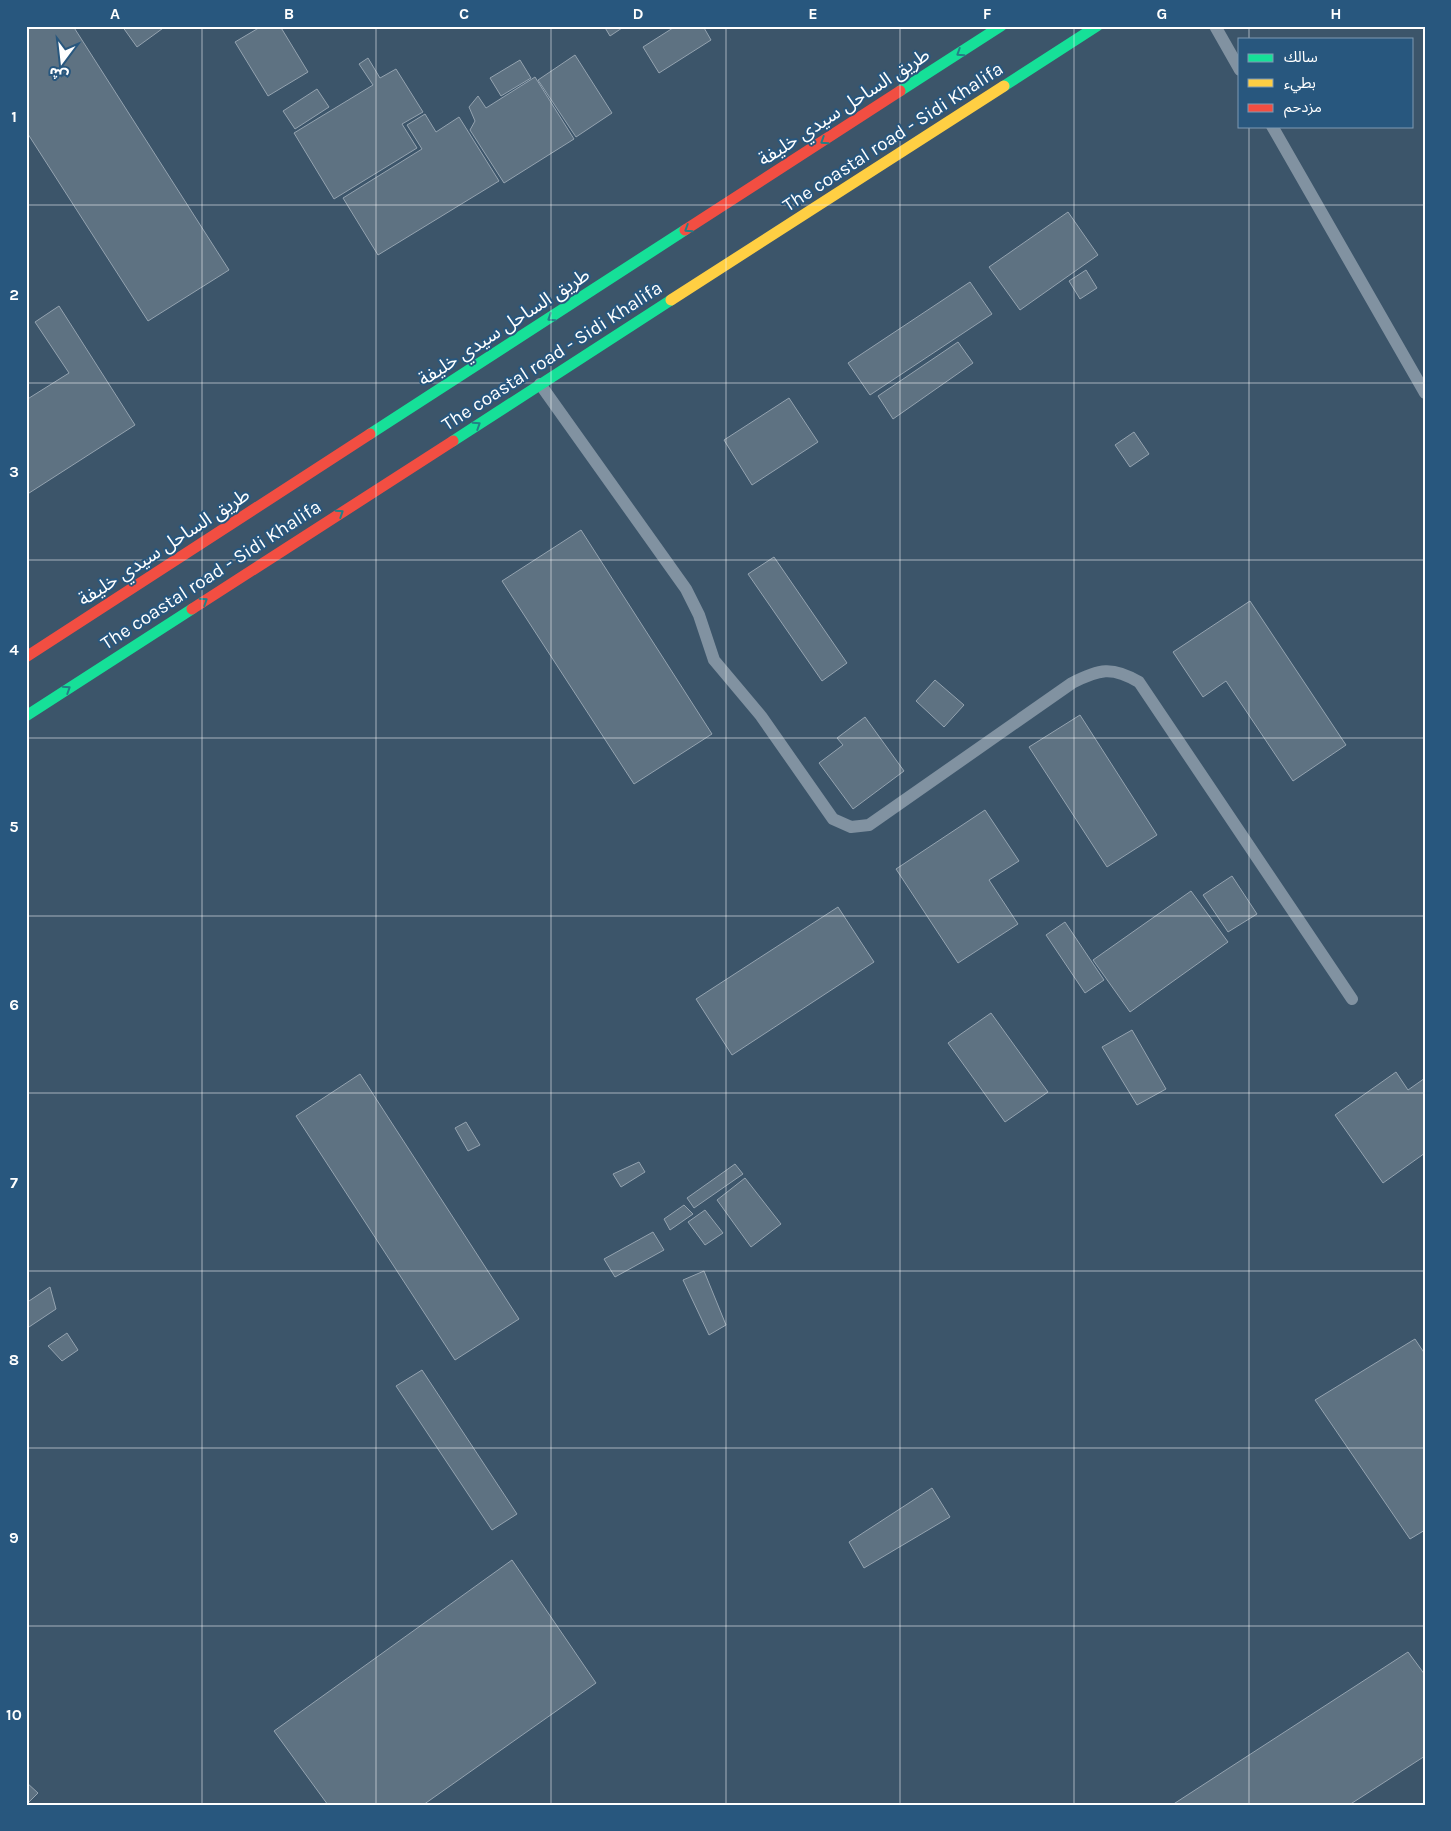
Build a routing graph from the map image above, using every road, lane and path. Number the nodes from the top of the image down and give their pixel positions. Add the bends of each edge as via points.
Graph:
1 (1001, 26) edge
2 (1097, 26) edge
3 (1215, 26) edge
4 (1238, 66) edge
5 (1273, 128) edge
6 (540, 384) junction
7 (1425, 393) edge
8 (26, 658) edge
9 (26, 716) edge
10 (1352, 999) dead end

1 -> 8 highway, طريق الساحل سيدي خليفة
2 - 6 highway, The coastal road - Sidi Khalifa
3 - 4 lane
5 - 7 lane
9 -> 6 highway, The coastal road - Sidi Khalifa
6 - 10 lane via 686,589 700,616 714,660 761,716 833,819 851,827 874,822 1072,683 1091,673 1108,670 1125,674 1139,682

